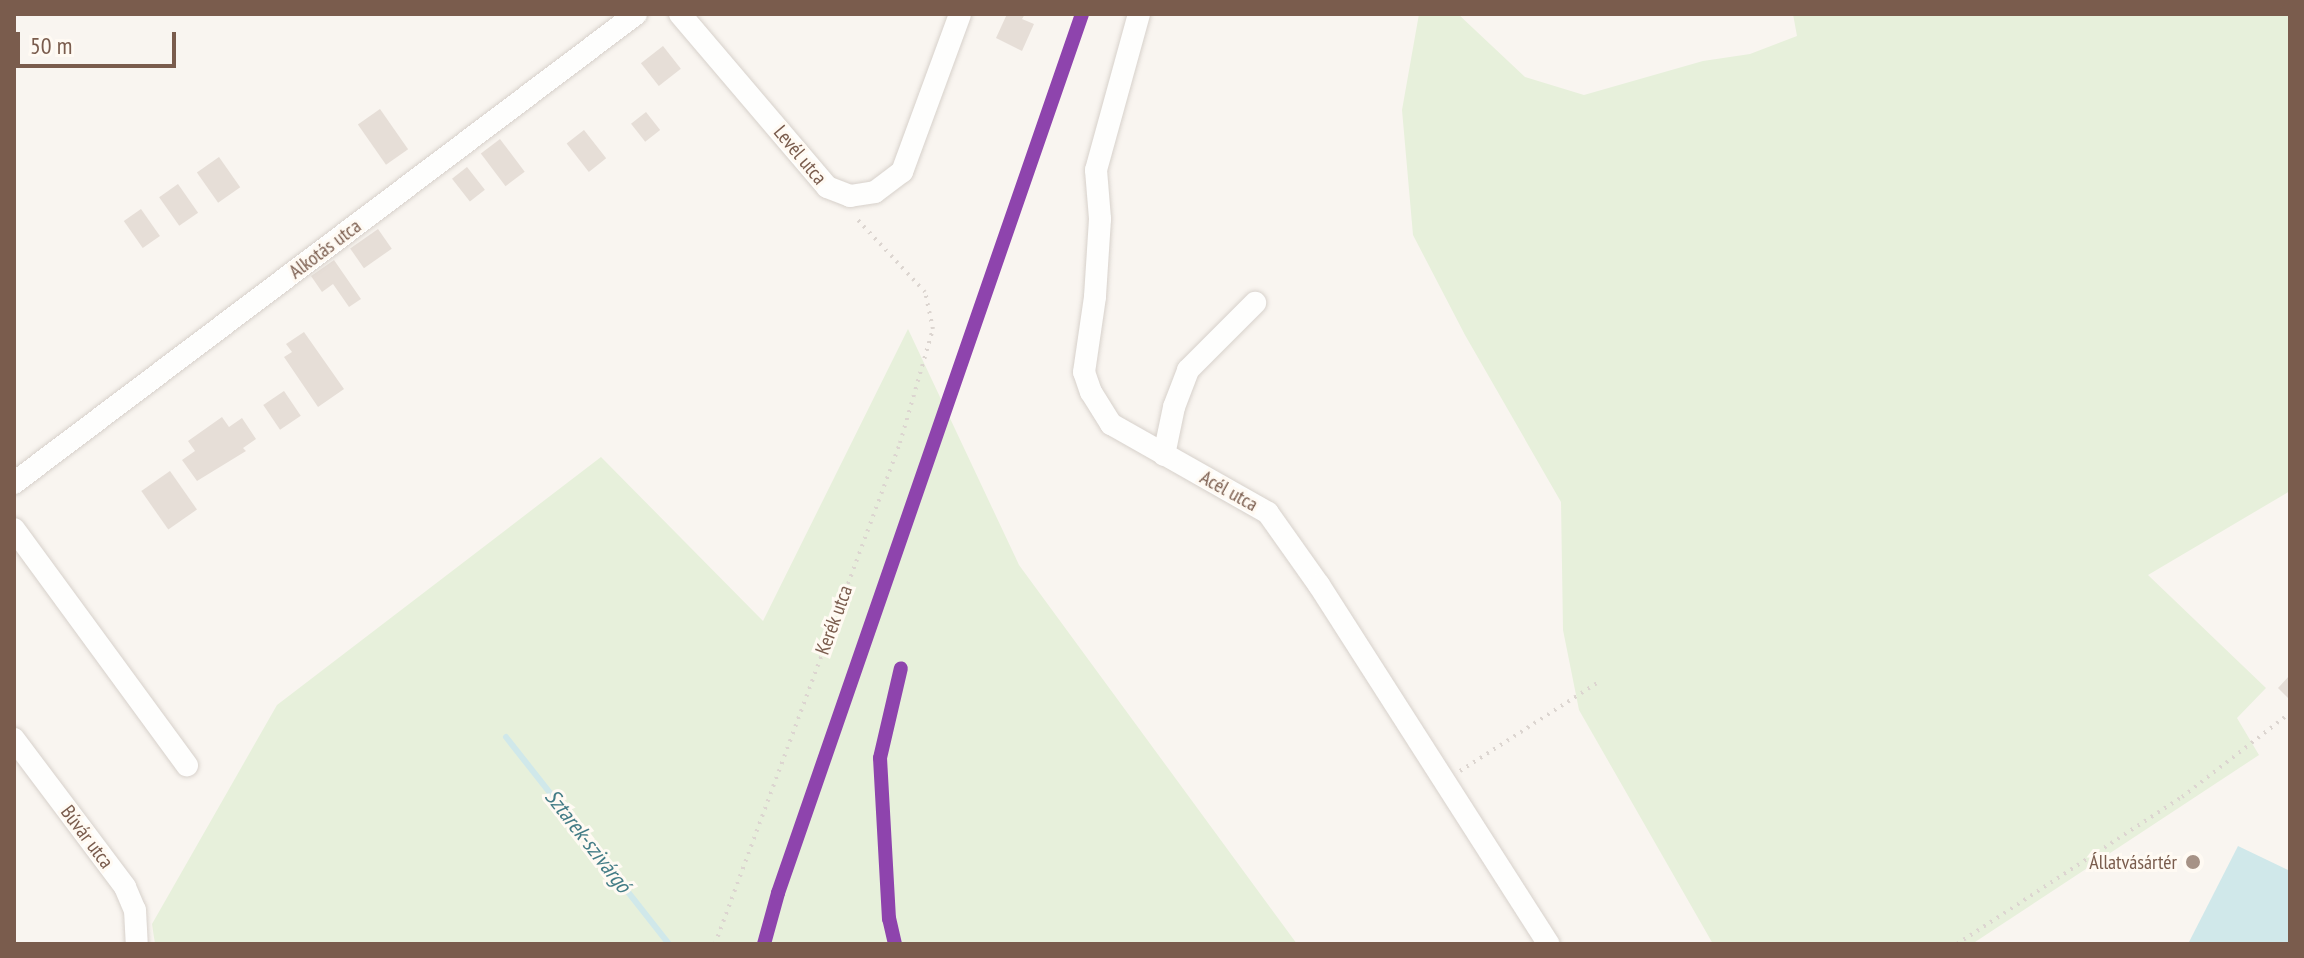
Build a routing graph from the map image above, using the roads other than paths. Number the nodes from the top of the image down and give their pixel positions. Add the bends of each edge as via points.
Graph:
1 (636, 14) edge
2 (680, 14) edge
3 (960, 14) edge
4 (1139, 14) edge
5 (1255, 303) dead end
6 (1164, 455) junction
7 (14, 483) edge
8 (14, 529) edge
9 (14, 739) edge
10 (187, 765) dead end
11 (137, 944) edge
12 (1549, 944) edge

1 - 7 street, Alkotás utca
2 - 3 street, Levél utca via 827,187 850,196 875,192 902,172
4 - 6 street, Acél utca via 1096,170 1100,219 1084,372 1111,424
5 - 6 street via 1188,370
6 - 12 street, Acél utca via 1268,513
8 - 10 street
9 - 11 street, Búvár utca via 125,887 135,910

